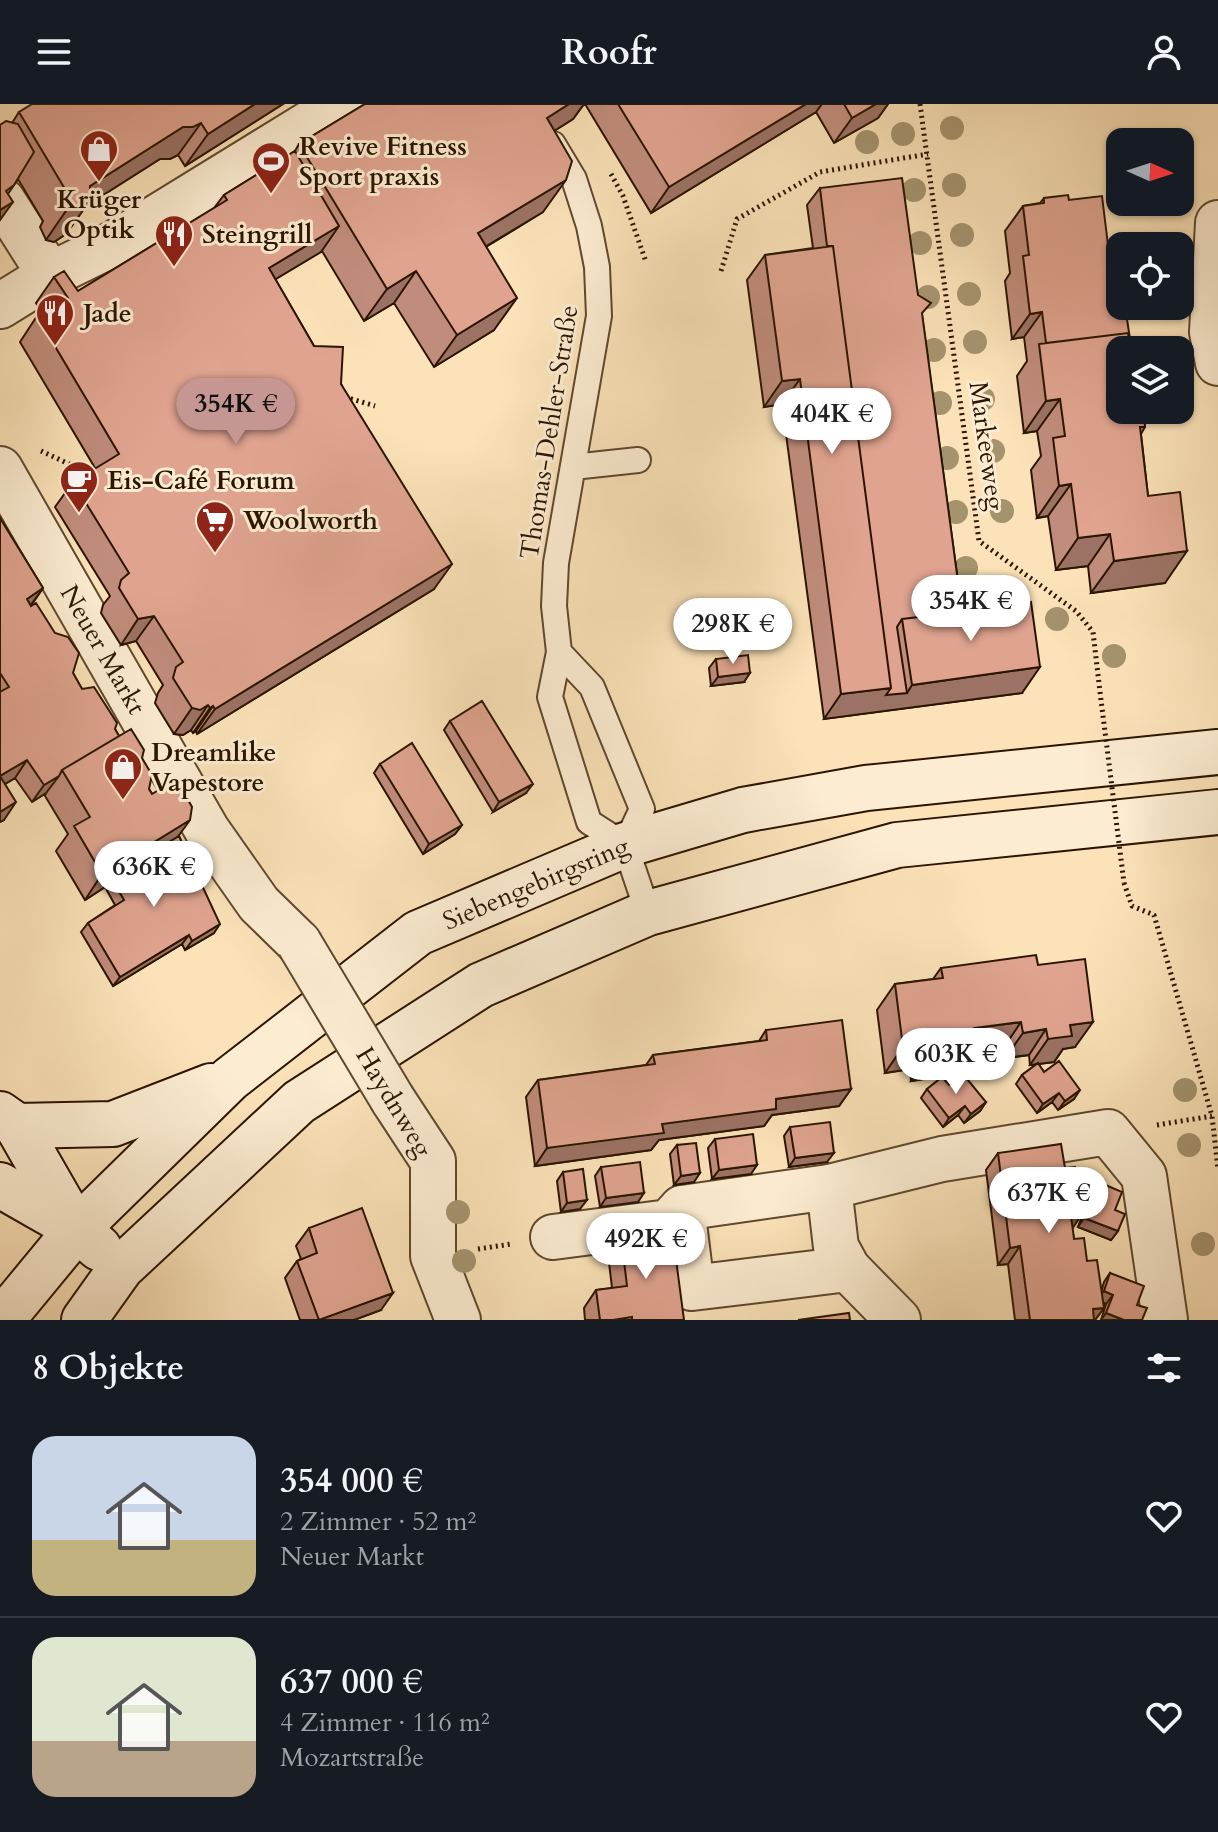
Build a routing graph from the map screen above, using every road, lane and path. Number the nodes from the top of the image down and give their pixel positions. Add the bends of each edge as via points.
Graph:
1 (341, 104) edge
2 (920, 104) edge
3 (548, 135) edge
4 (928, 154) junction
5 (3, 201) edge
6 (1218, 223) edge
7 (721, 271) dead end
8 (50, 275) junction
9 (0, 306) edge
10 (1218, 363) edge
11 (337, 394) edge
12 (375, 406) dead end
13 (38, 449) dead end
14 (638, 460) dead end
15 (573, 467) junction
16 (0, 469) edge
17 (102, 479) edge
18 (559, 652) junction
19 (1218, 752) edge
20 (1218, 812) edge
21 (625, 845) junction
22 (648, 913) junction
23 (299, 943) joint
24 (230, 1079) junction
25 (8, 1120) edge
26 (1218, 1169) edge
27 (0, 1185) edge
28 (829, 1187) junction
29 (682, 1208) junction
30 (77, 1229) junction
31 (553, 1237) joint
32 (433, 1256) junction
33 (121, 1268) junction
34 (848, 1269) junction
35 (2, 1320) edge
36 (84, 1320) edge
37 (458, 1320) edge
38 (898, 1320) edge
39 (1165, 1320) edge

1 - 8 street via 115,243
2 - 4 path, Markeeweg
3 - 15 lane, Thomas-Dehler-Straße via 574,179 597,267 599,316
4 - 7 path via 820,172 737,219
4 - 26 path, Markeeweg, bridge via 979,541 1076,611 1093,632 1124,883 1132,906 1154,915 1212,1116
5 - 8 street
6 - 10 street via 1212,332
8 - 9 street
11 - 12 path
13 - 17 path
14 - 15 lane
15 - 18 lane, Thomas-Dehler-Straße via 556,563
16 - 23 street, Neuer Markt via 222,822 259,904
18 - 21 lane, Thomas-Dehler-Straße via 550,697 589,822
18 - 21 lane via 592,687 642,809
19 - 21 street, Siebengebirgsring via 866,788 743,810
20 - 22 street via 897,845
21 - 22 lane
21 - 24 street, Siebengebirgsring via 418,933
22 - 33 street via 481,985 299,1102
23 - 32 street, Haydnweg, bridge via 433,1161
24 - 25 street via 113,1124
24 - 30 street, Siebengebirgsring
25 - 30 street
27 - 30 street
28 - 29 street
28 - 34 street via 836,1247
28 - 39 street via 942,1159 1108,1132 1144,1176
29 - 31 street via 669,1222
29 - 34 street via 692,1288
30 - 33 street
30 - 35 street, Siebengebirgsring
31 - 32 path
32 - 37 street, Haydnweg
33 - 36 street
34 - 38 street

